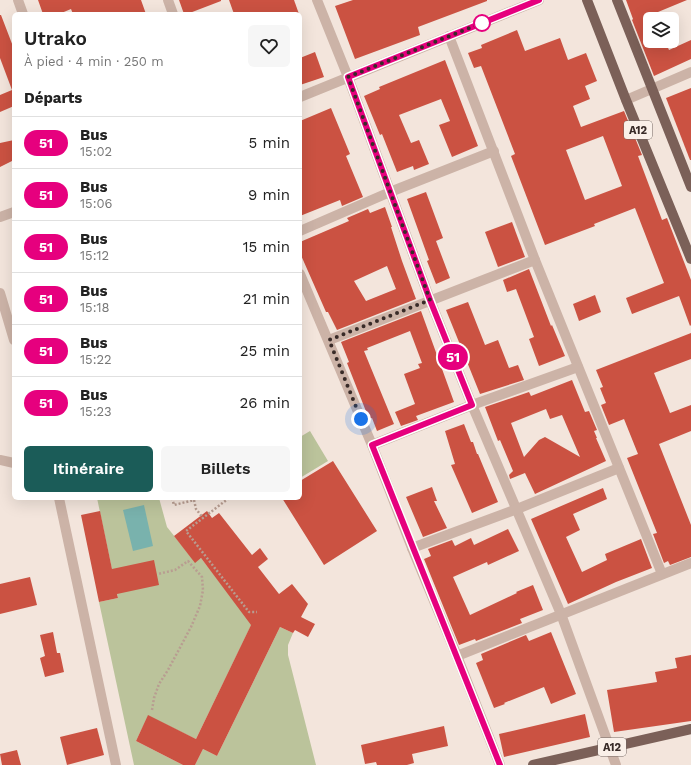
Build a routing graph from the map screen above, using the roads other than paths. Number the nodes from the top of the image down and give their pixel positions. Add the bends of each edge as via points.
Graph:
1 (18, 0) edge
2 (168, 0) edge
3 (316, 0) edge
4 (539, 0) edge
5 (587, 0) edge
6 (617, 0) edge
7 (22, 12) edge
8 (172, 12) edge
9 (449, 36) junction
10 (691, 72) edge
11 (348, 77) junction
12 (652, 89) junction
13 (302, 95) edge
14 (626, 100) junction
15 (494, 151) junction
16 (691, 188) edge
17 (390, 192) junction
18 (12, 213) edge
19 (0, 217) edge
20 (302, 230) edge
21 (691, 259) edge
22 (535, 260) junction
23 (302, 279) edge
24 (0, 293) edge
25 (430, 300) junction
26 (12, 333) edge
27 (329, 340) junction
28 (578, 367) junction
29 (472, 405) junction
30 (372, 445) junction
31 (0, 460) edge
32 (12, 463) edge
33 (619, 468) junction
34 (58, 500) edge
35 (517, 509) junction
36 (412, 548) junction
37 (691, 563) edge
38 (662, 574) junction
39 (561, 614) junction
40 (457, 656) junction
41 (691, 729) edge
42 (610, 748) junction
43 (116, 765) edge
44 (500, 765) edge
45 (533, 765) edge
46 (616, 765) edge

1 - 7 street
2 - 8 street
3 - 11 street
4 - 9 street
5 - 14 main road, A12
6 - 12 main road, A12
9 - 11 street
9 - 15 street
10 - 12 street
11 - 13 street
11 - 17 street
12 - 14 street
12 - 16 main road, A12
14 - 21 main road, A12
15 - 17 street
15 - 22 street
17 - 20 street
17 - 25 street
18 - 19 street
22 - 25 street
22 - 28 street
23 - 27 street
24 - 26 street
25 - 27 street
25 - 29 street
27 - 30 street
28 - 29 street
28 - 33 street
29 - 30 street
29 - 35 street
30 - 36 street
31 - 32 street
33 - 35 street
33 - 38 street
34 - 43 street
35 - 36 street
35 - 39 street
36 - 40 street
37 - 38 street
38 - 39 street
39 - 40 street
39 - 42 street
40 - 44 street
41 - 42 main road, A12
42 - 45 main road, A12
42 - 46 street

